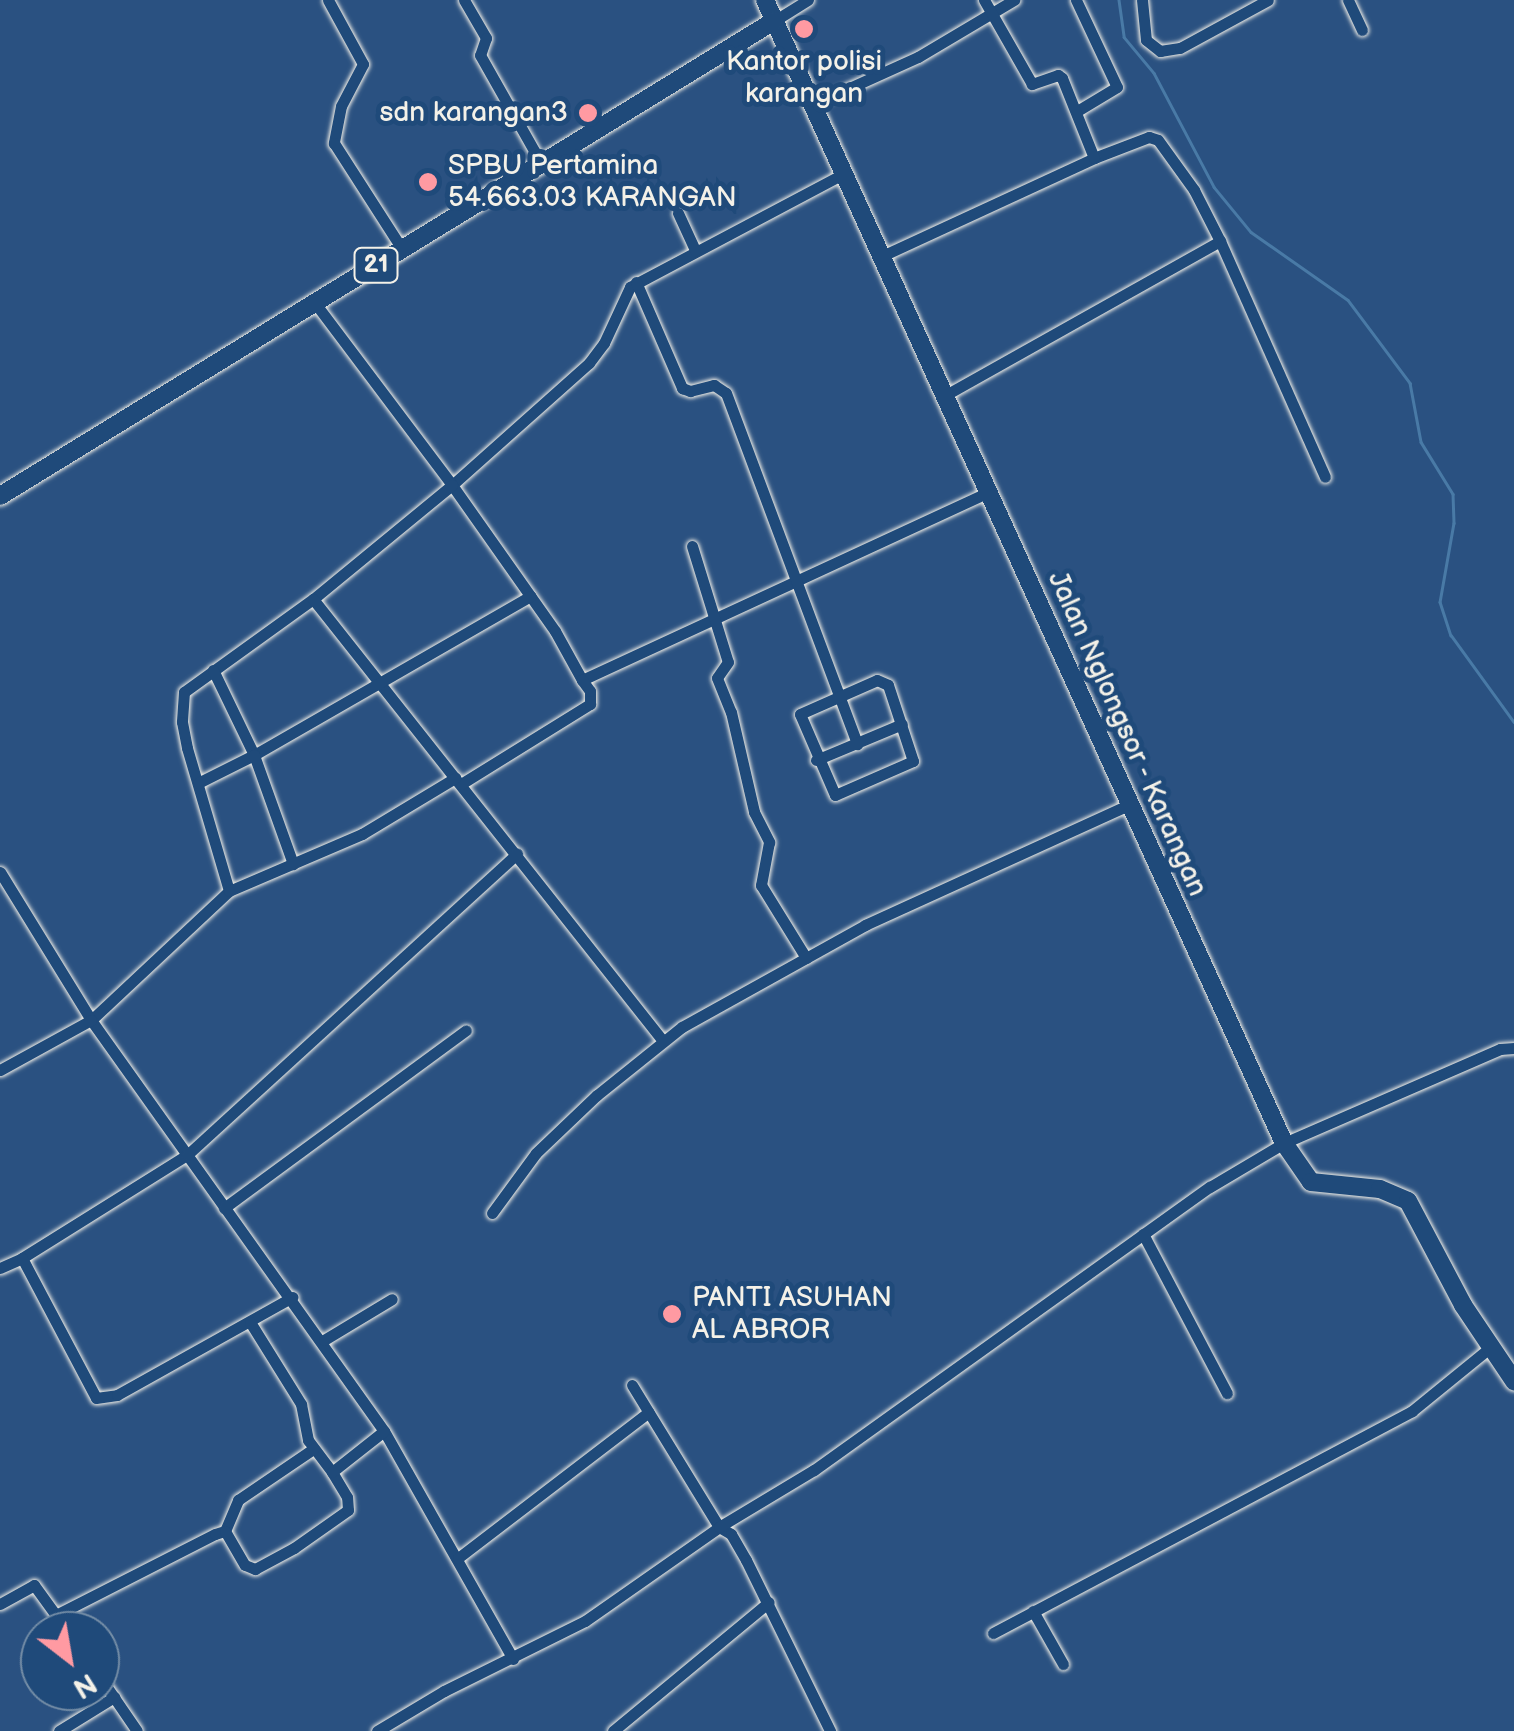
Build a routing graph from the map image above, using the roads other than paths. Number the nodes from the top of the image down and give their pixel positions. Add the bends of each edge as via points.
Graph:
1 (329, 0) edge
2 (464, 0) edge
3 (765, 0) edge
4 (808, 0) edge
5 (1014, 0) edge
6 (1076, 0) edge
7 (1142, 0) edge
8 (1268, 0) edge
9 (1348, 0) edge
10 (987, 5) edge
11 (774, 21) junction
12 (1362, 30) dead end
13 (814, 104) junction
14 (1077, 110) junction
15 (1094, 158) junction
16 (540, 161) junction
17 (843, 174) junction
18 (678, 213) dead end
19 (1220, 242) junction
20 (402, 248) junction
21 (695, 250) junction
22 (880, 257) junction
23 (636, 282) junction
24 (315, 303) junction
25 (942, 397) junction
26 (1324, 477) dead end
27 (452, 485) junction
28 (986, 493) junction
29 (0, 496) edge
30 (692, 546) dead end
31 (796, 580) junction
32 (531, 596) junction
33 (313, 599) junction
34 (713, 618) junction
35 (213, 670) junction
36 (582, 680) junction
37 (378, 682) junction
38 (838, 694) junction
39 (902, 724) junction
40 (856, 744) junction
41 (254, 754) junction
42 (816, 760) junction
43 (458, 781) junction
44 (198, 783) junction
45 (1128, 806) junction
46 (517, 854) junction
47 (293, 864) junction
48 (0, 872) edge
49 (229, 892) junction
50 (806, 958) junction
51 (91, 1020) junction
52 (466, 1030) dead end
53 (663, 1041) junction
54 (1514, 1048) edge
55 (0, 1070) edge
56 (1284, 1143) junction
57 (186, 1155) junction
58 (224, 1208) junction
59 (492, 1213) dead end
60 (1143, 1234) junction
61 (22, 1258) junction
62 (0, 1268) edge
63 (292, 1297) junction
64 (392, 1299) dead end
65 (250, 1322) junction
66 (324, 1340) junction
67 (1489, 1342) junction
68 (1514, 1381) edge
69 (632, 1384) dead end
70 (1227, 1393) dead end
71 (649, 1412) junction
72 (384, 1430) junction
73 (313, 1449) junction
74 (332, 1472) junction
75 (720, 1527) junction
76 (225, 1531) junction
77 (458, 1558) junction
78 (769, 1602) junction
79 (0, 1604) edge
80 (53, 1611) edge
81 (64, 1611) edge
82 (1033, 1611) junction
83 (993, 1633) dead end
84 (513, 1659) junction
85 (1063, 1664) dead end
86 (120, 1706) edge
87 (93, 1711) edge
88 (66, 1729) edge
89 (138, 1731) edge
90 (377, 1731) edge
91 (613, 1731) edge
92 (830, 1731) edge

1 - 20 street via 364,64 341,106 334,143
2 - 16 street via 486,38 480,54
3 - 11 highway, Jalan Nglongsor - Karangan
4 - 11 street
5 - 10 street
6 - 14 street via 1116,87
7 - 8 street via 1146,40 1171,51
9 - 12 street
10 - 13 street via 918,57
10 - 14 street via 1032,84 1060,76
11 - 13 highway, Jalan Nglongsor - Karangan
11 - 16 highway, 21
13 - 17 highway, Jalan Nglongsor - Karangan
14 - 15 street
15 - 19 street via 1149,137 1158,140
15 - 22 street
16 - 20 highway, 21
17 - 21 street
17 - 22 highway, Jalan Nglongsor - Karangan
18 - 21 street
19 - 25 street
19 - 26 street
20 - 24 highway, 21
21 - 23 street
22 - 25 highway, Jalan Nglongsor - Karangan
23 - 27 street via 589,362
23 - 31 street via 682,388 714,384 726,393
24 - 27 street
24 - 29 highway, 21
25 - 28 highway, Jalan Nglongsor - Karangan
27 - 32 street
27 - 33 street
28 - 31 street
28 - 45 highway, Jalan Nglongsor - Karangan
30 - 34 street
31 - 34 street
31 - 38 street
32 - 36 street
32 - 37 street
33 - 35 street
33 - 37 street
34 - 36 street
34 - 50 street via 728,662 717,678 754,812 770,842 761,885
35 - 41 street
35 - 44 street via 184,692 181,704
36 - 43 street via 590,704
37 - 41 street
37 - 43 street
38 - 39 street via 882,679
38 - 40 street
38 - 42 street via 800,714
39 - 40 street
39 - 42 street via 914,761 844,794 831,793
40 - 42 street
41 - 44 street
41 - 47 street
43 - 46 street
43 - 47 street
44 - 49 street
45 - 50 street
45 - 56 highway, Jalan Nglongsor - Karangan
46 - 53 street
46 - 57 street
47 - 49 street
48 - 51 street
49 - 51 street
50 - 53 street
51 - 55 street
51 - 57 street
52 - 58 street
53 - 59 street via 536,1154
54 - 56 street
56 - 60 street
56 - 67 highway, Jalan Nglongsor - Karangan via 1311,1182 1380,1189 1408,1201
57 - 58 street
57 - 61 street
58 - 63 street
60 - 70 street
60 - 75 street via 814,1470
61 - 62 street
61 - 65 street via 96,1398 117,1395
63 - 65 street
63 - 66 street
64 - 66 street
65 - 73 street via 301,1404
66 - 72 street
67 - 68 highway, Jalan Nglongsor - Karangan
67 - 82 street via 1412,1412
69 - 71 street
71 - 75 street
71 - 77 street
72 - 74 street
72 - 77 street
73 - 74 street
73 - 76 street via 238,1500
74 - 76 street via 348,1510 262,1567 245,1565
75 - 78 street via 731,1534
75 - 84 street via 585,1621
76 - 81 street
77 - 84 street
78 - 91 street
78 - 92 street
79 - 80 street via 34,1585
82 - 83 street
82 - 85 street
84 - 90 street
86 - 89 street
87 - 88 street

